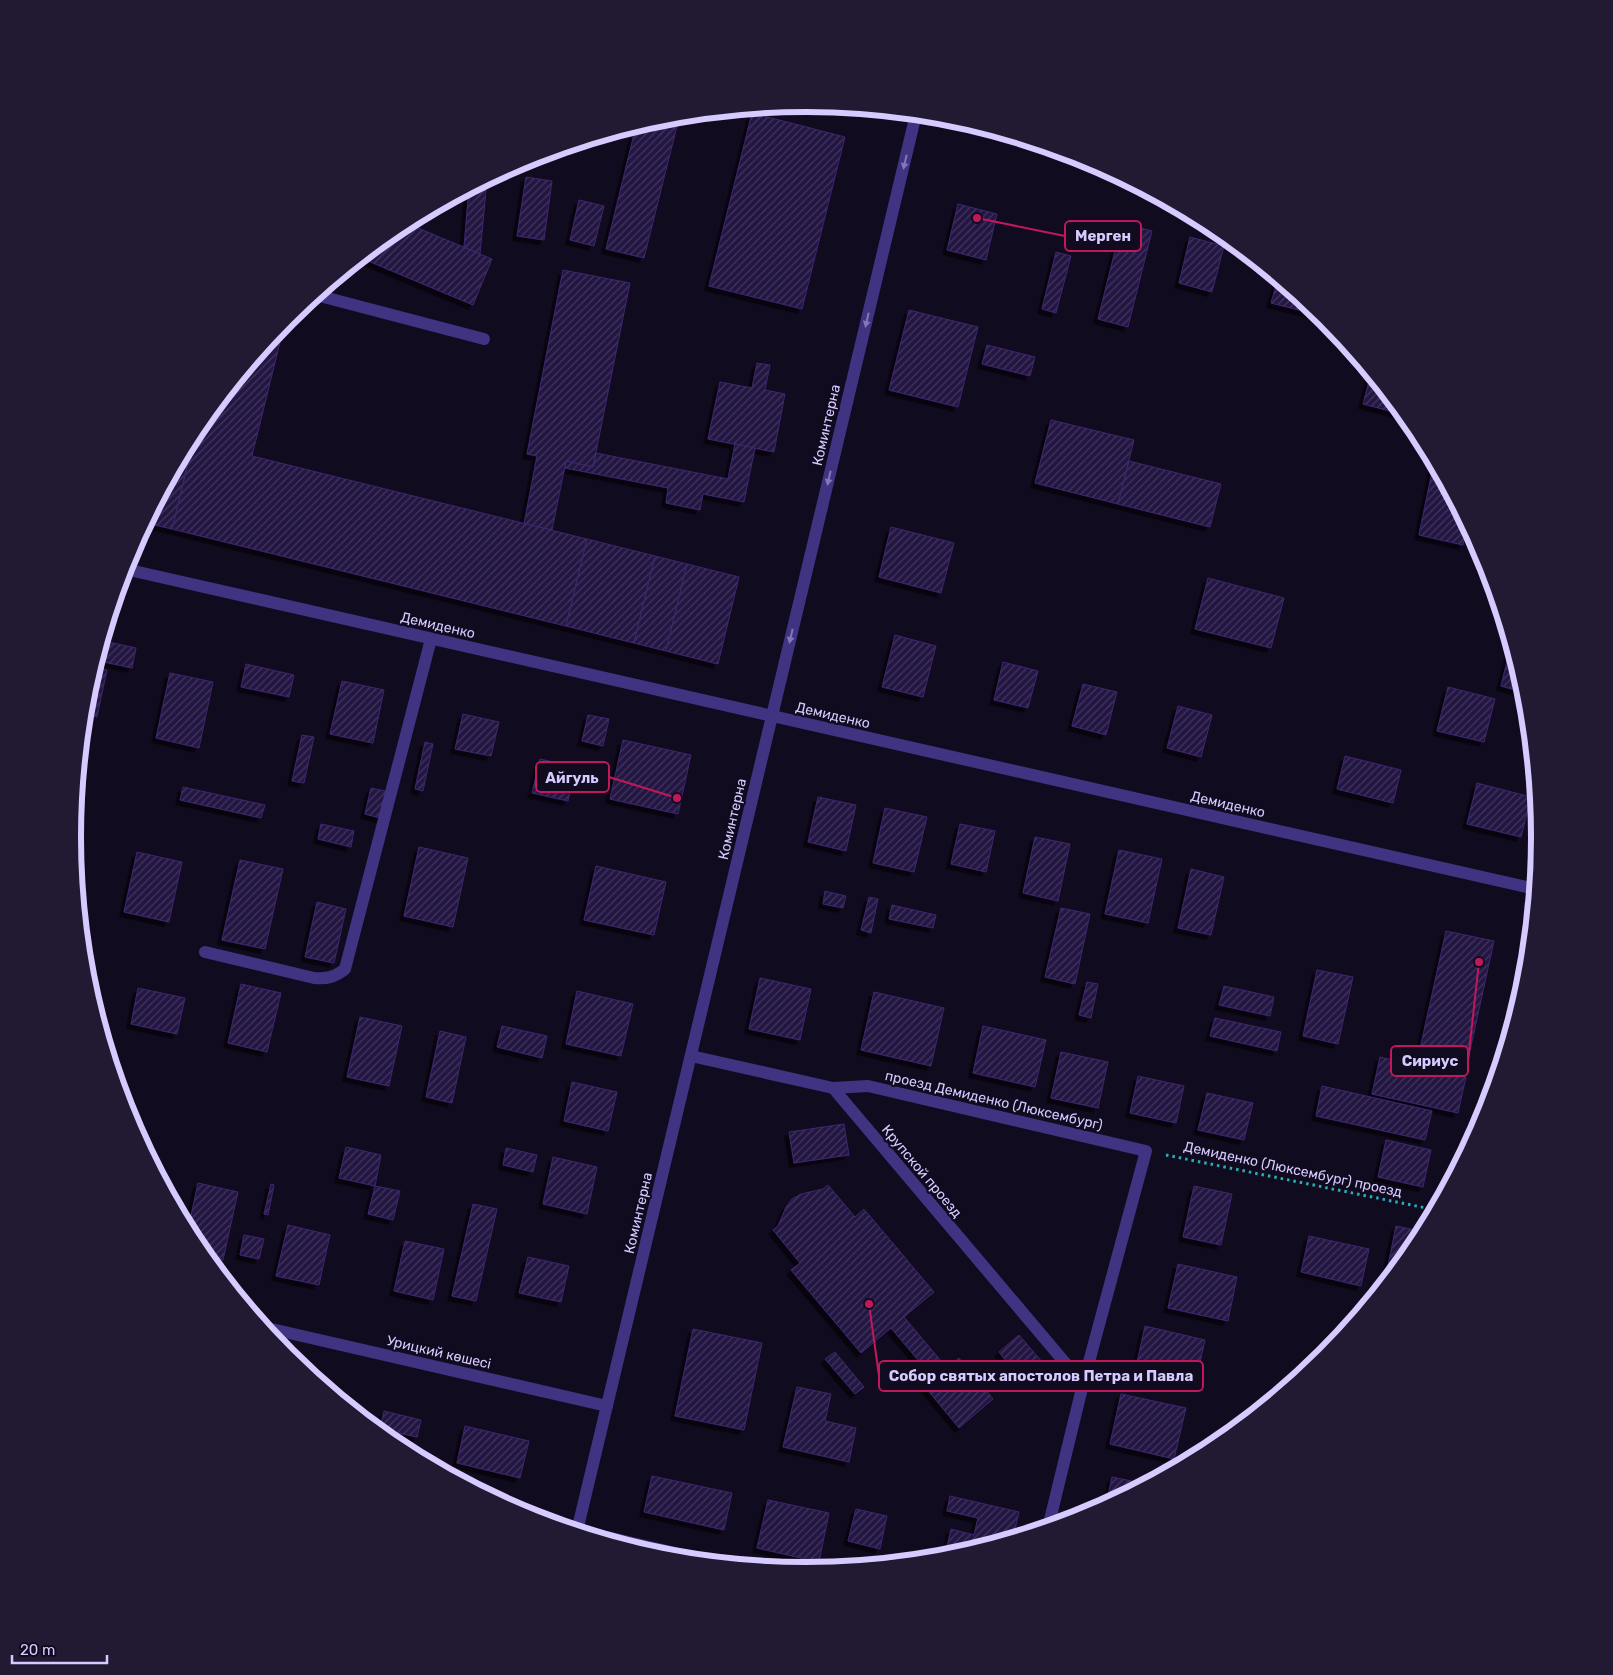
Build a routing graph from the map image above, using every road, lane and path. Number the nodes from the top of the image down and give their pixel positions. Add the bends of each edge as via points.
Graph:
1 (914, 120) edge
2 (323, 297) edge
3 (484, 340) dead end
4 (132, 571) edge
5 (431, 639) junction
6 (772, 716) junction
7 (1530, 888) edge
8 (205, 952) dead end
9 (690, 1056) junction
10 (833, 1088) junction
11 (1146, 1151) junction
12 (1430, 1209) edge
13 (276, 1331) edge
14 (1083, 1384) junction
15 (607, 1406) junction
16 (1050, 1520) edge
17 (578, 1526) edge

1 -> 6 street, Коминтерна
2 - 3 street
4 - 5 street, Демиденко
5 - 6 street, Демиденко
5 - 8 street via 345,969 337,976 314,978
6 - 7 street, Демиденко
6 - 9 street, Коминтерна
9 - 10 street
9 - 15 street, Коминтерна
10 - 11 street, проезд Демиденко (Люксембург) via 868,1086
10 - 14 street, Крупской проезд
11 - 12 path, Демиденко (Люксембург) проезд
11 - 14 street
13 - 15 street, Урицкий көшесі
14 - 16 street
15 - 17 street, Коминтерна

